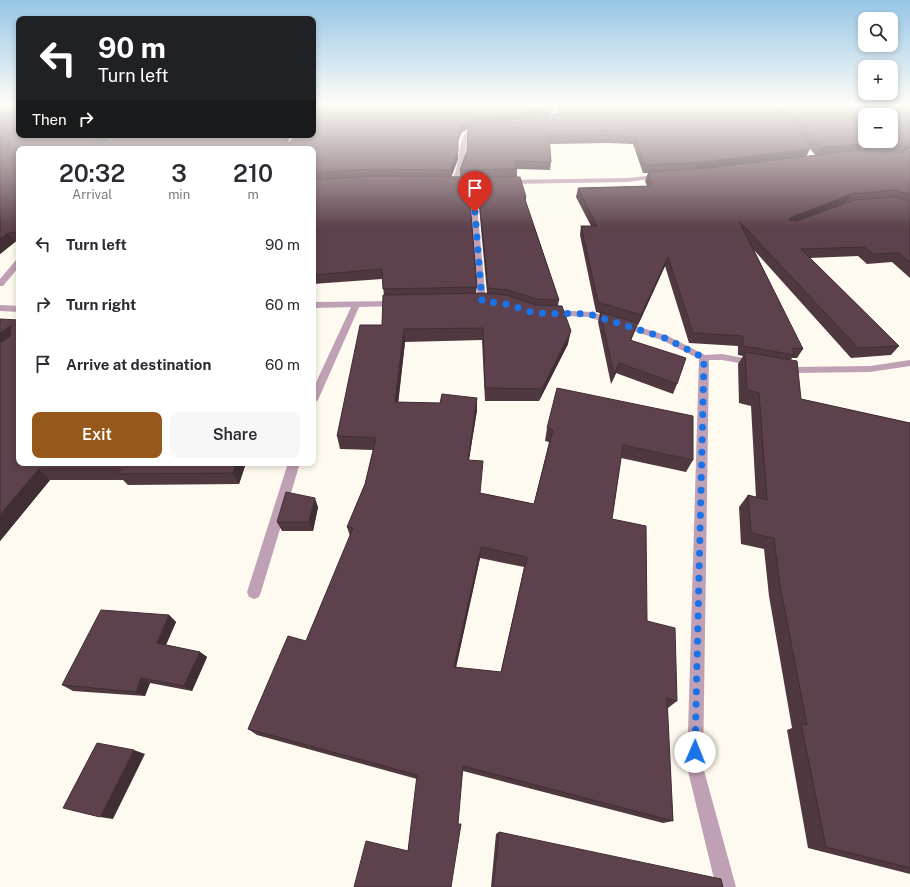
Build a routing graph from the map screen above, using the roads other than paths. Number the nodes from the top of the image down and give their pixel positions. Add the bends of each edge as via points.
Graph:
1 (462, 145) edge
2 (667, 176) edge
3 (446, 182) edge
4 (454, 182) junction
5 (472, 182) junction
6 (16, 265) edge
7 (0, 284) edge
8 (482, 301) edge
9 (404, 303) edge
10 (316, 305) edge
11 (356, 305) junction
12 (0, 308) edge
13 (16, 309) edge
14 (542, 313) edge
15 (704, 358) junction
16 (910, 363) edge
17 (316, 393) edge
18 (293, 466) edge
19 (254, 592) dead end
20 (726, 887) edge

1 - 4 street via 462,159
2 - 5 street via 646,176 628,180
3 - 4 street
4 - 5 street
5 - 8 street
6 - 7 street
9 - 11 street
10 - 11 street
11 - 17 street
12 - 13 street
14 - 15 street via 589,314 665,338
15 - 16 street via 722,356 793,370 870,369
15 - 20 street via 695,767
18 - 19 street

